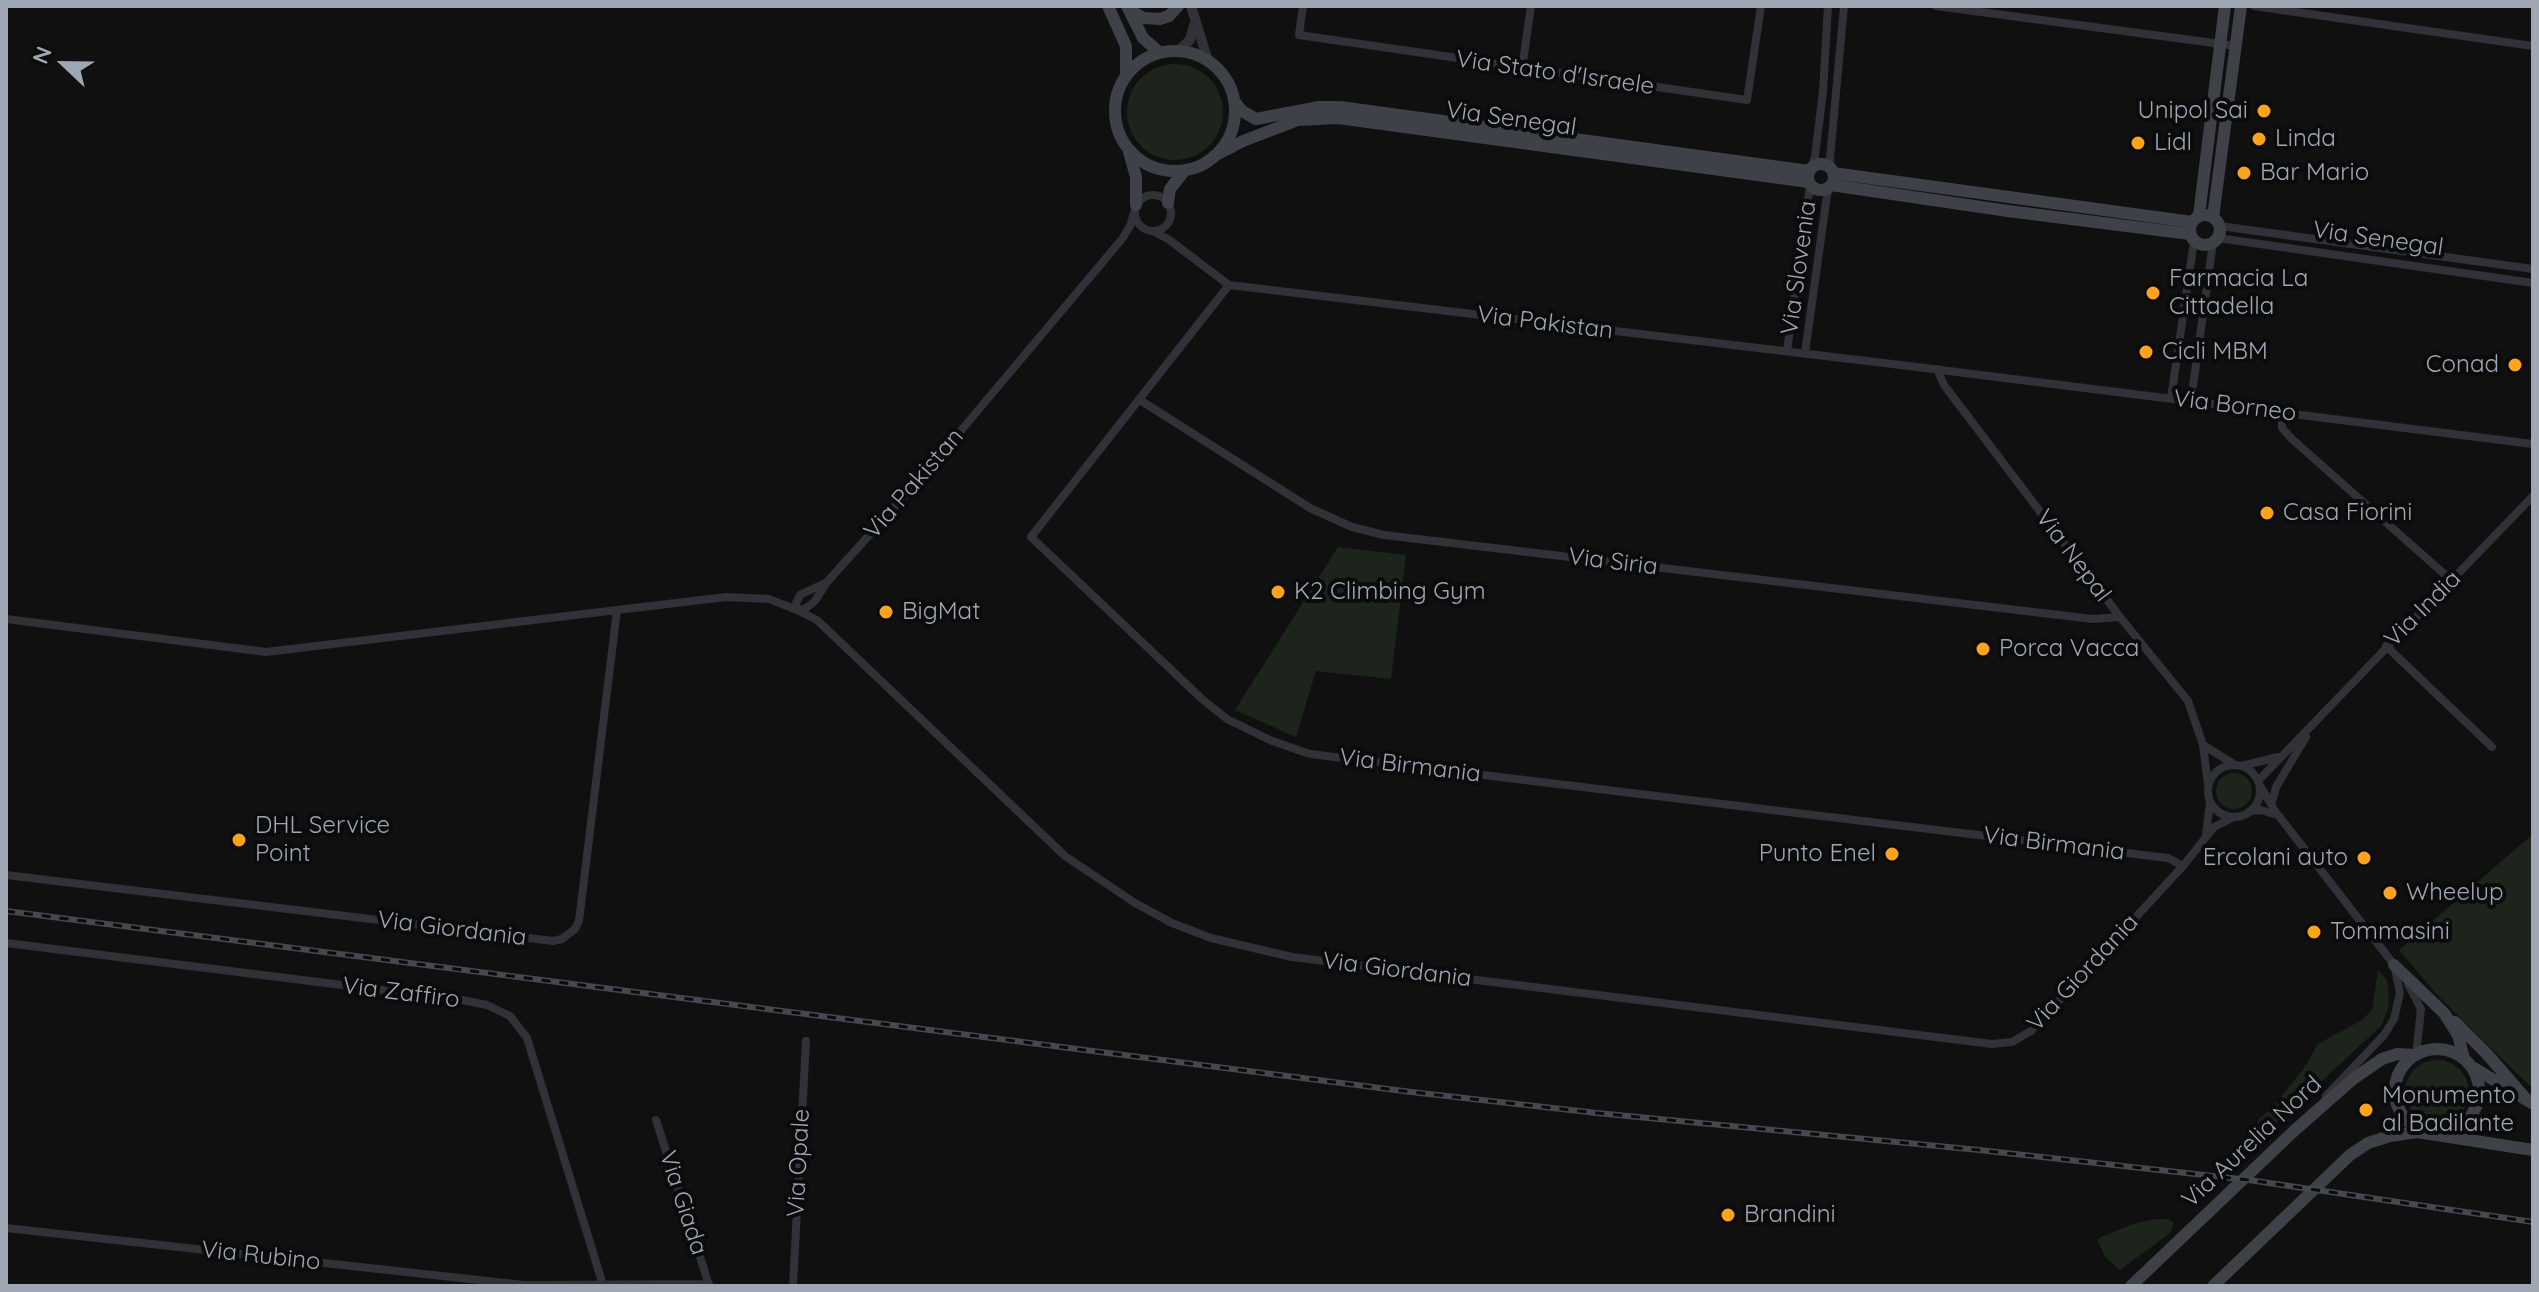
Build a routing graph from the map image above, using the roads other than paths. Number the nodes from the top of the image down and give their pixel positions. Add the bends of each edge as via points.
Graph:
1 (1108, 6) edge
2 (1178, 6) edge
3 (1191, 6) edge
4 (1303, 6) edge
5 (1531, 6) edge
6 (1761, 6) edge
7 (1828, 6) edge
8 (1844, 6) edge
9 (1936, 6) edge
10 (2225, 6) edge
11 (2241, 6) edge
12 (2254, 6) edge
13 (1128, 8) edge
14 (1969, 8) edge
15 (1195, 19) junction
16 (2220, 44) junction
17 (2236, 46) junction
18 (2533, 46) edge
19 (1178, 51) junction
20 (1160, 53) junction
21 (1208, 61) junction
22 (1522, 69) junction
23 (1126, 77) junction
24 (1234, 101) junction
25 (1128, 149) junction
26 (1214, 156) junction
27 (1185, 170) junction
28 (1810, 176) junction
29 (1831, 179) junction
30 (1168, 203) junction
31 (1135, 209) junction
32 (1166, 225) junction
33 (2194, 228) junction
34 (1151, 231) junction
35 (2216, 231) junction
36 (1122, 239) junction
37 (1168, 239) junction
38 (2533, 269) edge
39 (2533, 283) edge
40 (1229, 285) junction
41 (1787, 351) junction
42 (1805, 353) junction
43 (1937, 369) junction
44 (2171, 398) junction
45 (1140, 400) junction
46 (2191, 400) junction
47 (2281, 412) junction
48 (2533, 444) edge
49 (2533, 496) edge
50 (2451, 580) junction
51 (827, 582) junction
52 (800, 595) junction
53 (815, 601) junction
54 (778, 602) junction
55 (617, 610) junction
56 (797, 610) junction
57 (2120, 617) junction
58 (6, 619) edge
59 (817, 620) junction
60 (2386, 646) junction
61 (2315, 723) junction
62 (2203, 745) junction
63 (2492, 747) dead end
64 (2282, 756) junction
65 (2239, 765) junction
66 (2258, 782) junction
67 (2208, 784) junction
68 (2210, 802) junction
69 (2272, 806) junction
70 (2250, 811) junction
71 (2278, 815) junction
72 (2234, 817) junction
73 (2206, 836) junction
74 (2183, 866) junction
75 (6, 875) edge
76 (6, 943) edge
77 (2394, 965) junction
78 (2444, 1013) junction
79 (806, 1041) dead end
80 (2416, 1055) junction
81 (2467, 1062) junction
82 (2530, 1101) edge
83 (2311, 1116) junction
84 (656, 1120) dead end
85 (2436, 1133) junction
86 (2533, 1150) edge
87 (6, 1228) edge
88 (603, 1285) edge
89 (709, 1285) edge
90 (793, 1286) edge
91 (2131, 1286) edge
92 (2213, 1286) edge

1 - 23 main road via 1126,46
2 - 13 main road via 1160,19 1144,18
3 - 15 street
4 - 22 street, Via Stato d'Israele via 1299,35
5 - 22 street
6 - 22 street, Via Stato d'Israele via 1747,100
7 - 28 street, Via Slovenia
8 - 29 street, Via Slovenia
9 - 14 street
10 - 16 main road
11 - 17 main road
12 - 18 street
13 - 20 main road via 1143,38
14 - 16 street
15 - 19 street via 1190,39
15 - 21 street
16 - 17 street
16 - 33 main road
17 - 35 main road
19 - 20 main road
19 - 21 main road
20 - 23 main road
21 - 24 main road via 1225,78
23 - 25 main road via 1116,118
24 - 26 main road via 1231,131
24 - 28 main road, Via Senegal via 1256,119 1340,107
25 - 27 main road via 1149,165
25 - 31 main road via 1136,177
26 - 27 main road
26 - 28 main road, Via Senegal via 1278,126 1338,118
27 - 30 main road via 1170,189
28 - 29 main road via 1820,190
28 - 29 main road via 1822,164
28 - 41 street, Via Slovenia
29 - 33 main road
29 - 42 street, Via Slovenia
30 - 31 street via 1154,194 1143,197
30 - 32 street via 1171,215
31 - 34 street via 1138,224
31 - 36 street, Via Pakistan
32 - 34 street
32 - 37 street
33 - 35 main road
33 - 35 main road via 2203,245
33 - 44 street
34 - 36 street
34 - 37 street
35 - 38 street, Via Senegal
35 - 39 street, Via Senegal
35 - 46 street
36 - 51 street, Via Pakistan
37 - 40 street
40 - 41 street, Via Pakistan
40 - 45 street, Via Birmania
41 - 42 street, Via Pakistan
42 - 43 street, Via Pakistan
43 - 44 street, Via Borneo
43 - 57 street, Via Nepal
44 - 46 street, Via Borneo
45 - 57 street, Via Siria via 1310,508 1384,535 2093,619
45 - 74 street, Via Birmania via 1031,537 1202,699 1227,719 1272,741 1310,754 2168,858
46 - 47 street, Via Borneo
47 - 48 street, Via Borneo
47 - 50 street via 2282,428 2292,439
49 - 50 street, Via India
50 - 60 street, Via India
51 - 52 street, Via Pakistan
51 - 53 street, Via Pakistan
52 - 54 street, Via Pakistan
52 - 56 street
53 - 56 street
53 - 59 street
54 - 55 street, Via Giordania via 726,597
54 - 56 street, Via Giordania
55 - 58 street, Via Giordania via 266,652
55 - 75 street, Via Giordania via 579,921 562,939
56 - 59 street, Via Giordania
57 - 62 street, Via Nepal via 2188,701
59 - 74 street, Via Giordania via 1065,856 1172,923 1224,942 1292,957 2001,1044 2031,1031
60 - 61 street, Via India
60 - 63 street
61 - 64 street, Via India
61 - 69 street, Via India via 2276,787
62 - 65 street
62 - 67 street, Via Nepal
64 - 65 street
64 - 66 street, Via India
65 - 66 street
65 - 67 street via 2216,772
66 - 69 street
66 - 70 street via 2258,798
67 - 68 street, Via Nepal
68 - 72 street via 2220,813
68 - 73 street
69 - 71 street
70 - 71 street
70 - 72 street
71 - 77 street
72 - 73 street, Via Giordania
73 - 74 street, Via Giordania
76 - 88 street, Via Zaffiro via 462,1000 510,1016 527,1038
77 - 78 main road
77 - 80 street via 2421,1009
77 - 83 street via 2400,993 2394,1019
78 - 81 main road
78 - 82 main road
79 - 90 street, Via Opale
80 - 81 main road via 2441,1050
80 - 83 main road, Via Aurelia Nord via 2382,1059
80 - 85 main road via 2398,1075 2396,1102 2411,1124
81 - 82 main road
81 - 85 main road via 2476,1077 2477,1104 2461,1126
83 - 91 main road, Via Aurelia Nord
84 - 89 street, Via Giada
85 - 86 main road
85 - 92 main road via 2390,1136 2350,1155
87 - 88 street, Via Rubino via 511,1284
88 - 89 street, Via Rubino

